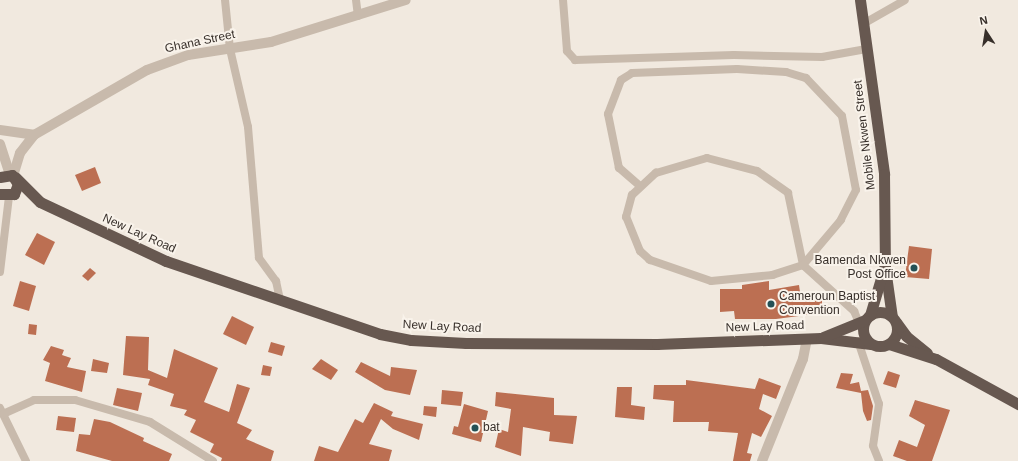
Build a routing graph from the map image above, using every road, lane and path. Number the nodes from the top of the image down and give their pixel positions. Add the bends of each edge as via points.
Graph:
1 (225, 0) edge
2 (356, 0) edge
3 (406, 0) edge
4 (563, 0) edge
5 (860, 0) edge
6 (905, 0) edge
7 (358, 16) junction
8 (863, 24) junction
9 (230, 49) junction
10 (866, 49) junction
11 (0, 130) edge
12 (34, 135) junction
13 (0, 144) edge
14 (10, 176) edge
15 (640, 186) junction
16 (4, 195) edge
17 (40, 202) junction
18 (803, 265) junction
19 (885, 268) junction
20 (0, 272) edge
21 (280, 300) junction
22 (893, 318) junction
23 (865, 319) junction
24 (821, 338) junction
25 (807, 339) junction
26 (858, 341) junction
27 (871, 344) junction
28 (889, 344) junction
29 (936, 359) junction
30 (1018, 404) edge
31 (2, 411) edge
32 (26, 461) edge
33 (213, 461) edge
34 (762, 461) edge
35 (878, 461) edge

1 - 9 street
2 - 7 street
3 - 7 street, Ghana Street
4 - 10 street via 566,45 575,60 734,55 822,57
5 - 8 highway, Mobile Nkwen Street
6 - 8 street
7 - 9 street, Ghana Street via 271,42
8 - 10 highway, Mobile Nkwen Street
9 - 12 street, Ghana Street via 167,61
9 - 21 street via 248,127 259,258 276,281
10 - 19 highway, Mobile Nkwen Street via 884,174
11 - 12 street
12 - 14 street, Ghana Street via 20,153
13 - 14 street
14 - 16 highway via 18,188
14 - 17 highway
15 - 18 street via 656,173 707,158 757,171 788,193
15 - 18 street via 628,202 626,217 640,251 650,260 711,281 774,275
15 - 18 street via 619,168 608,114 613,96 627,76 648,70 736,69 786,72 806,78 842,116 856,190 841,220
16 - 17 highway
16 - 20 street
17 - 21 highway, New Lay Road via 166,261
18 - 23 street
19 - 22 highway
19 - 23 highway
21 - 25 highway, New Lay Road via 380,334 411,340 657,344
22 - 23 highway via 884,312
22 - 28 highway via 897,334
22 - 29 highway via 912,342
23 - 24 highway
23 - 27 highway via 863,333
24 - 25 highway, New Lay Road
24 - 26 highway
25 - 34 street via 801,366
26 - 27 highway
26 - 35 street via 879,404 873,446
27 - 28 highway
28 - 29 highway
29 - 30 highway
31 - 32 street
31 - 33 street via 34,400 75,400 150,422

